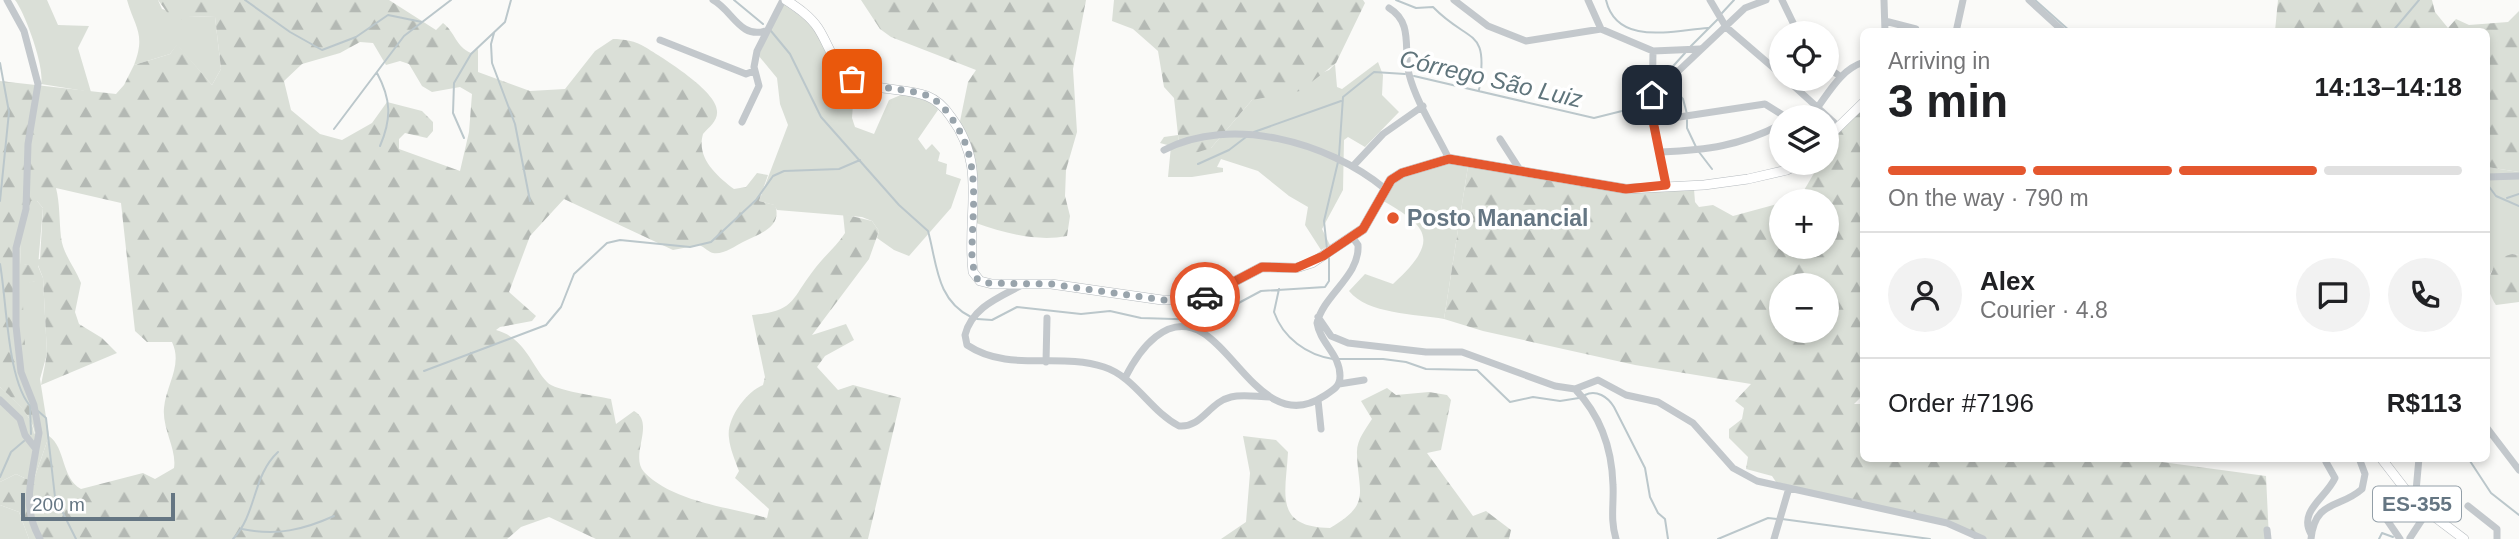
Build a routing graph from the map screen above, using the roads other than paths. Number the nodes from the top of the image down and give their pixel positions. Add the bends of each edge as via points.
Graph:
1 (7, 0) edge
2 (713, 0) edge
3 (784, 0) edge
4 (1454, 0) edge
5 (1588, 0) edge
6 (1710, 0) edge
7 (1766, 0) edge
8 (1782, 0) edge
9 (1963, 0) edge
10 (2029, 0) edge
11 (1885, 1) edge
12 (1389, 8) dead end
13 (1792, 21) edge
14 (1885, 21) junction
15 (1724, 25) junction
16 (1885, 28) edge
17 (1912, 28) edge
18 (1956, 28) edge
19 (2060, 28) edge
20 (1601, 29) junction
21 (765, 31) junction
22 (660, 40) dead end
23 (1700, 49) junction
24 (1653, 51) junction
25 (1860, 63) edge
26 (1769, 64) edge
27 (754, 71) junction
28 (1840, 77) joint
29 (1800, 91) edge
30 (1652, 95) junction
31 (1816, 105) edge
32 (1819, 105) edge
33 (1423, 106) junction
34 (1769, 106) edge
35 (1860, 106) edge
36 (1653, 121) junction
37 (742, 122) dead end
38 (1839, 125) edge
39 (1769, 131) edge
40 (1500, 139) dead end
41 (1164, 150) dead end
42 (1661, 152) junction
43 (1449, 159) junction
44 (1354, 165) junction
45 (1520, 170) junction
46 (1769, 174) edge
47 (2519, 176) edge
48 (2490, 177) edge
49 (1666, 185) junction
50 (1384, 188) junction
51 (1353, 238) junction
52 (1022, 285) junction
53 (1318, 317) junction
54 (1047, 318) dead end
55 (1046, 362) junction
56 (1125, 378) junction
57 (1364, 380) dead end
58 (1339, 384) junction
59 (1575, 390) junction
60 (1270, 397) junction
61 (0, 400) edge
62 (1318, 400) junction
63 (1321, 429) dead end
64 (2490, 432) edge
65 (36, 449) junction
66 (2327, 462) edge
67 (2360, 462) edge
68 (2384, 462) edge
69 (2419, 462) edge
70 (2519, 471) edge
71 (1789, 488) junction
72 (2405, 491) junction
73 (2415, 502) junction
74 (2468, 506) dead end
75 (2427, 512) junction
76 (2312, 537) edge
77 (2410, 538) edge
78 (40, 539) edge
79 (1616, 539) edge
80 (1774, 539) edge
81 (1983, 539) edge
82 (2400, 539) edge
83 (2464, 539) edge
84 (2497, 539) edge

1 - 65 street via 21,25 38,84 28,144 26,209 16,248 21,377 34,409 39,433
2 - 21 street via 743,29
3 - 21 street
3 - 52 main road via 808,16 852,79 926,95 947,112 968,145 973,165 973,272 985,283
4 - 20 street via 1477,20 1526,41
5 - 20 street
6 - 15 street
7 - 15 street via 1745,8
8 - 13 street
9 - 18 street
10 - 19 street
11 - 14 street
12 - 33 street via 1405,29 1408,73
14 - 16 street
14 - 17 street
15 - 23 street
15 - 26 street
20 - 24 street
21 - 27 street
22 - 27 street via 746,74
23 - 24 street
23 - 30 street
24 - 30 street
25 - 28 street
27 - 37 street via 759,86
28 - 32 street
29 - 31 street
30 - 36 street
33 - 43 street
33 - 44 street via 1383,134
34 - 36 street
35 - 38 main road
36 - 42 street
39 - 42 street via 1727,146
40 - 45 street
41 - 44 street via 1195,136 1242,134 1267,136
42 - 49 street
43 - 45 main road
43 - 50 main road via 1402,173
44 - 50 street
45 - 49 main road via 1626,189
46 - 49 main road via 1688,187
47 - 48 street
50 - 51 main road via 1372,216
51 - 52 main road via 1296,268 1262,267 1205,297 1190,300 1051,284
51 - 53 street via 1358,245 1356,260
52 - 55 street via 984,306 967,326 967,345 1006,360
53 - 58 street via 1317,328 1338,364
53 - 59 street via 1326,332 1348,343 1468,354
54 - 55 street
55 - 56 street via 1093,364
56 - 60 street via 1179,426 1196,424 1215,404 1232,397
56 - 60 street via 1149,341 1172,328 1193,328 1216,343 1248,380
57 - 58 street
58 - 62 street
59 - 71 street via 1601,381 1617,391 1667,405 1703,432 1733,468 1757,481
59 - 79 street via 1600,423 1610,459
60 - 62 street via 1304,405
61 - 65 street via 20,419
62 - 63 street
64 - 70 street
65 - 78 street via 27,492 32,526
66 - 76 street via 2335,478 2307,516
67 - 76 street via 2365,474 2362,489 2324,509
68 - 72 main road, ES-355
69 - 73 street
71 - 80 street
71 - 81 street via 1947,523
72 - 73 main road, ES-355
72 - 82 street via 2386,513
73 - 75 main road, ES-355
74 - 84 street via 2497,529
75 - 77 street
75 - 83 main road, ES-355

